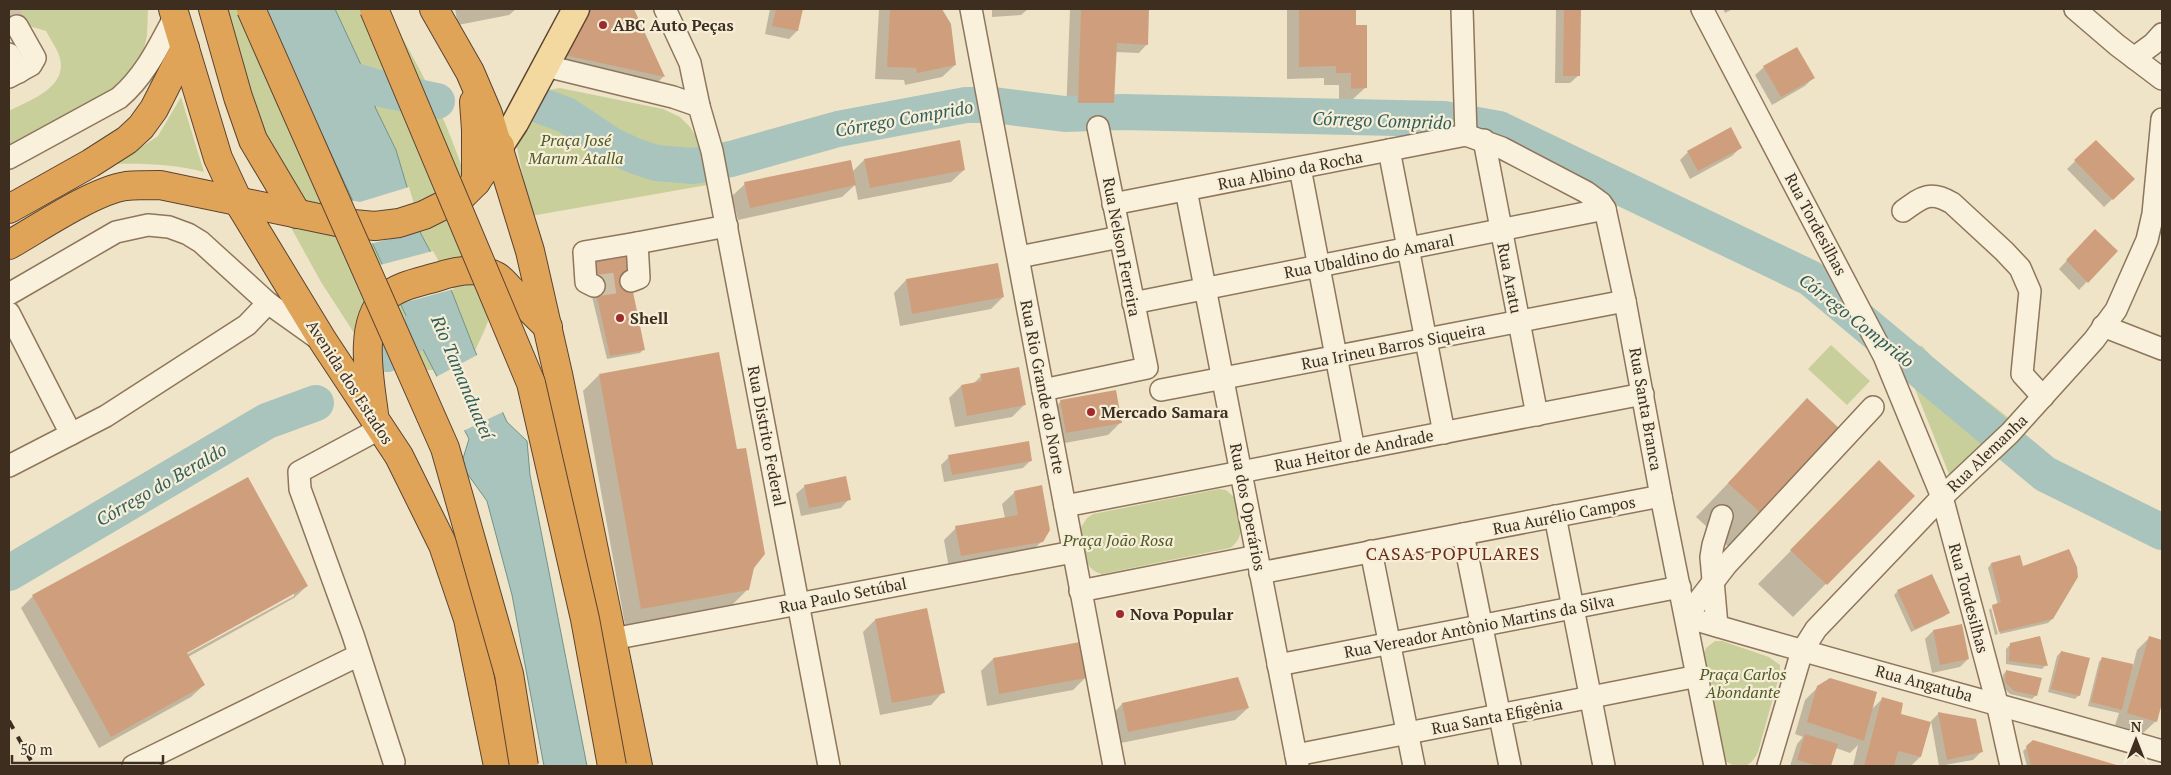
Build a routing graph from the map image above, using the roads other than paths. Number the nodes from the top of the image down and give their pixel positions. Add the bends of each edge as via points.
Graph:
1 (213, 9) edge
2 (251, 9) edge
3 (374, 9) edge
4 (434, 9) edge
5 (576, 9) edge
6 (665, 9) edge
7 (971, 9) edge
8 (1462, 9) edge
9 (1702, 9) edge
10 (2075, 9) edge
11 (174, 12) edge
12 (17, 26) tunnel mouth
13 (2162, 34) edge
14 (185, 48) junction
15 (2134, 58) junction
16 (546, 66) junction
17 (12, 68) edge
18 (470, 72) junction
19 (2162, 79) edge
20 (699, 106) junction
21 (2162, 118) edge
22 (1098, 126) dead end
23 (1470, 131) junction
24 (500, 146) junction
25 (1389, 150) junction
26 (9, 158) edge
27 (1300, 168) junction
28 (476, 182) junction
29 (1186, 190) junction
30 (239, 203) junction
31 (1113, 204) junction
32 (9, 209) edge
33 (1605, 209) junction
34 (1903, 211) dead end
35 (297, 214) junction
36 (727, 226) junction
37 (1501, 230) junction
38 (1120, 237) junction
39 (637, 243) junction
40 (9, 246) edge
41 (1408, 248) junction
42 (1018, 257) junction
43 (1318, 266) junction
44 (631, 281) dead end
45 (594, 286) dead end
46 (1205, 289) junction
47 (9, 294) edge
48 (1626, 301) junction
49 (268, 303) junction
50 (1134, 303) junction
51 (9, 314) edge
52 (1519, 321) junction
53 (2103, 326) junction
54 (548, 327) junction
55 (1426, 340) junction
56 (323, 342) junction
57 (2162, 349) edge
58 (1336, 357) junction
59 (1223, 378) junction
60 (1043, 390) junction
61 (1161, 390) dead end
62 (1643, 394) junction
63 (2042, 397) junction
64 (1873, 407) dead end
65 (1537, 415) junction
66 (378, 423) junction
67 (1444, 433) junction
68 (71, 434) junction
69 (1354, 450) junction
70 (9, 466) edge
71 (1241, 472) junction
72 (1661, 496) junction
73 (1942, 496) junction
74 (1065, 506) junction
75 (1556, 516) junction
76 (1722, 516) dead end
77 (1463, 534) junction
78 (1371, 551) junction
79 (1073, 552) junction
80 (1259, 564) junction
81 (1713, 582) junction
82 (1680, 587) junction
83 (1080, 591) junction
84 (798, 603) junction
85 (1573, 608) junction
86 (1686, 617) junction
87 (1481, 625) junction
88 (1717, 626) junction
89 (613, 642) junction
90 (1390, 643) junction
91 (1802, 651) junction
92 (360, 655) junction
93 (1278, 665) junction
94 (1698, 676) junction
95 (1590, 697) junction
96 (1997, 703) junction
97 (1500, 715) junction
98 (1407, 733) junction
99 (2162, 751) edge
100 (1297, 760) edge
101 (394, 762) dead end
102 (133, 766) edge
103 (498, 766) edge
104 (524, 766) edge
105 (612, 766) edge
106 (638, 766) edge
107 (829, 766) edge
108 (1114, 766) edge
109 (1414, 766) edge
110 (1510, 766) edge
111 (1604, 766) edge
112 (1715, 766) edge
113 (1768, 766) edge
114 (2011, 766) edge

1 - 35 highway via 253,140
2 - 104 highway, bridge via 445,448 509,674
3 - 105 highway, bridge via 531,383 585,619
4 - 18 highway
5 - 16 main road
6 - 20 street, Rua Distrito Federal via 690,63
7 - 42 street, Rua Rio Grande do Norte
8 - 23 street, Rua Aratu
9 - 73 street, Rua Tordesilhas via 1884,356
10 - 15 street
11 - 14 highway, Avenida dos Estados
11 - 26 street via 144,72 133,86 119,98
12 - 17 street via 34,53 34,62
13 - 15 street
14 - 30 highway, Avenida dos Estados via 218,158
14 - 32 highway via 154,109 127,140
15 - 19 street
16 - 20 street
16 - 24 main road
18 - 24 highway
18 - 28 highway via 475,110
20 - 36 street, Rua Distrito Federal
21 - 53 street, Rua Alemanha via 2147,240 2116,310
22 - 31 street, Rua Nelson Ferreira
23 - 25 street, Rua Albino da Rocha
23 - 33 street via 1586,192
23 - 37 street, Rua Aratu
24 - 28 highway
24 - 54 highway
25 - 27 street, Rua Albino da Rocha
25 - 41 street
27 - 29 street, Rua Albino da Rocha
27 - 43 street
28 - 35 highway via 448,205 399,223 375,226
29 - 31 street, Rua Albino da Rocha
29 - 46 street, Rua dos Operários
30 - 35 highway
30 - 40 highway via 160,185 125,186 91,199
30 - 56 highway, Avenida dos Estados
31 - 38 street, Rua Nelson Ferreira
33 - 37 street, Rua Ubaldino do Amaral
33 - 48 street, Rua Santa Branca
34 - 63 street via 1921,198 1942,197 2020,268 2030,291 2022,374
36 - 39 street
36 - 84 street, Rua Distrito Federal
37 - 41 street, Rua Ubaldino do Amaral
37 - 52 street, Rua Aratu
38 - 42 street
38 - 50 street, Rua Nelson Ferreira
39 - 44 street via 639,278
39 - 45 street via 584,252 586,282
41 - 43 street, Rua Ubaldino do Amaral
41 - 55 street
42 - 60 street, Rua Rio Grande do Norte
43 - 46 street, Rua Ubaldino do Amaral
43 - 58 street
46 - 50 street, Rua Ubaldino do Amaral
46 - 59 street, Rua dos Operários
47 - 49 street via 116,232 148,225 169,227 202,242
48 - 52 street, Rua Irineu Barros Siqueira
48 - 62 street, Rua Santa Branca
49 - 56 street
49 - 68 street via 247,325 106,416
50 - 60 street, Rua Nelson Ferreira via 1147,368
51 - 68 street
52 - 55 street, Rua Irineu Barros Siqueira
52 - 65 street, Rua Aratu
53 - 57 street
53 - 63 street, Rua Alemanha
54 - 66 highway via 497,276 481,270 463,270 439,276 394,292 375,312 369,334 368,365
54 - 89 highway
55 - 58 street, Rua Irineu Barros Siqueira
55 - 67 street
56 - 66 highway, Avenida dos Estados
58 - 59 street, Rua Irineu Barros Siqueira
58 - 69 street
59 - 61 street, Rua Irineu Barros Siqueira
59 - 71 street, Rua dos Operários
60 - 74 street, Rua Rio Grande do Norte
62 - 65 street, Rua Heitor de Andrade
62 - 72 street, Rua Santa Branca
63 - 73 street, Rua Alemanha via 1993,451
64 - 81 street via 1726,564
65 - 67 street, Rua Heitor de Andrade
66 - 92 street via 299,472 300,490
66 - 103 highway, Avenida dos Estados via 428,514 457,582 468,619
67 - 69 street, Rua Heitor de Andrade
68 - 70 street
69 - 71 street, Rua Heitor de Andrade
71 - 74 street, Rua Heitor de Andrade
71 - 80 street, Rua dos Operários
72 - 75 street, Rua Aurélio Campos
72 - 82 street, Rua Santa Branca
73 - 91 street, Rua Alemanha via 1816,629
73 - 96 street, Rua Tordesilhas
74 - 79 street, Rua Rio Grande do Norte
75 - 77 street, Rua Aurélio Campos
75 - 85 street
76 - 81 street via 1712,545
77 - 78 street, Rua Aurélio Campos
77 - 87 street
78 - 80 street, Rua Aurélio Campos
78 - 90 street
79 - 83 street, Rua Rio Grande do Norte
79 - 84 street, Rua Paulo Setúbal
80 - 83 street
80 - 93 street, Rua dos Operários
81 - 86 street
81 - 88 street
82 - 85 street, Rua Vereador Antônio Martins da Silva
82 - 86 street, Rua Santa Branca
83 - 108 street, Rua Rio Grande do Norte
84 - 89 street, Rua Paulo Setúbal via 624,637
84 - 107 street, Rua Distrito Federal
85 - 87 street, Rua Vereador Antônio Martins da Silva
85 - 95 street
86 - 88 street, Rua Angatuba
86 - 94 street, Rua Santa Branca
87 - 90 street, Rua Vereador Antônio Martins da Silva
87 - 97 street
88 - 91 street, Rua Angatuba
89 - 106 highway
90 - 93 street, Rua Vereador Antônio Martins da Silva
90 - 98 street
91 - 96 street, Rua Angatuba
91 - 113 street, Rua Alemanha
92 - 101 street
92 - 102 street
93 - 100 street, Rua dos Operários
94 - 95 street, Rua Santa Efigênia
94 - 112 street, Rua Santa Branca
95 - 97 street, Rua Santa Efigênia
95 - 111 street
96 - 99 street, Rua Angatuba
96 - 114 street, Rua Tordesilhas
97 - 98 street, Rua Santa Efigênia
97 - 110 street
98 - 100 street, Rua Santa Efigênia
98 - 109 street

